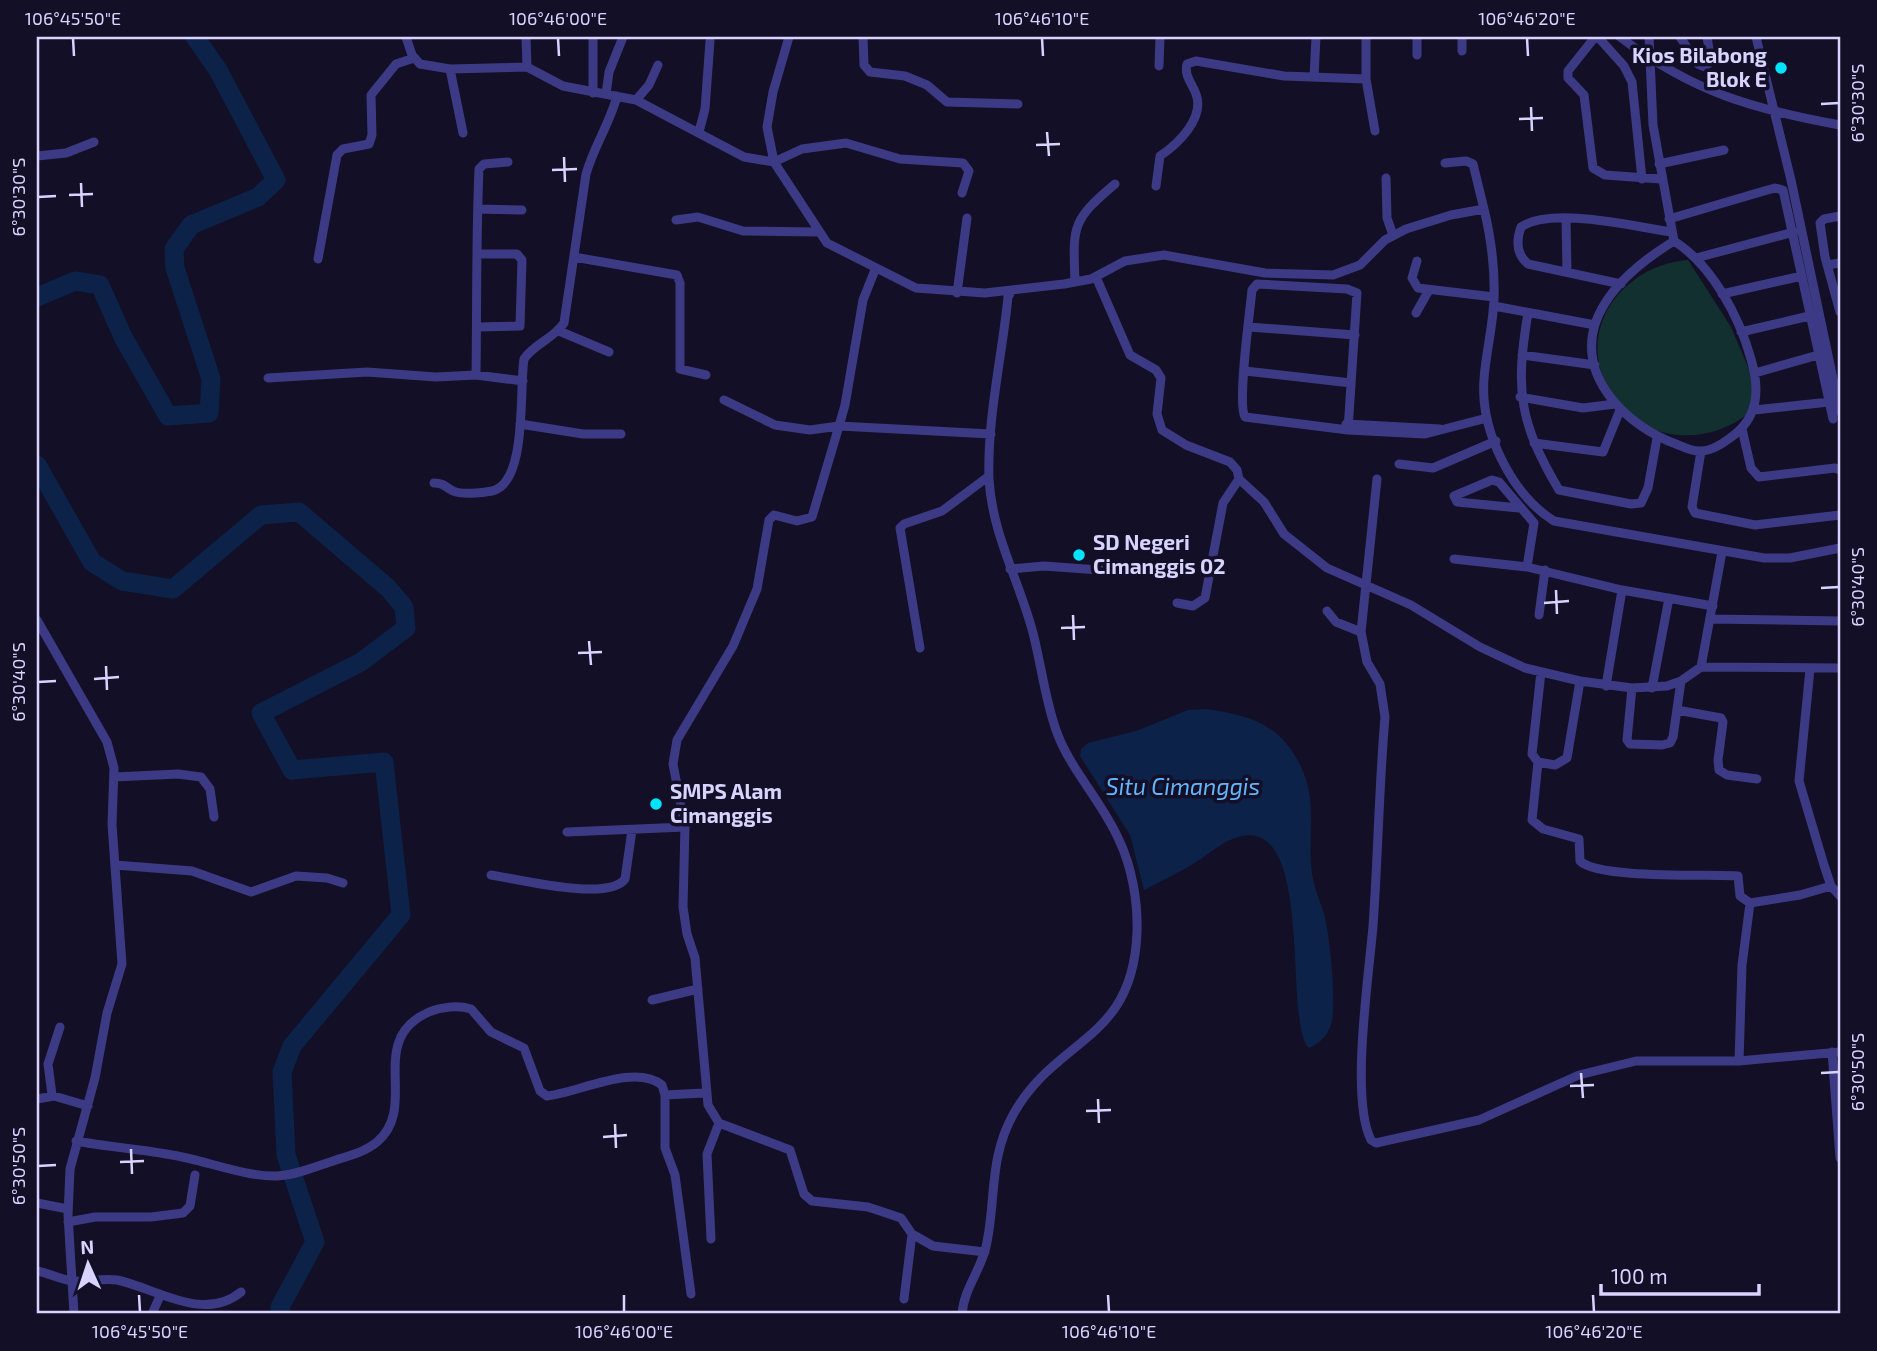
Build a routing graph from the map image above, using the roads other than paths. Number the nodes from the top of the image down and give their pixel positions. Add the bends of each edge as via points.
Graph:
1 (406, 37) edge
2 (526, 37) edge
3 (593, 37) edge
4 (623, 37) edge
5 (789, 37) edge
6 (863, 37) edge
7 (1160, 37) edge
8 (1316, 37) edge
9 (1366, 37) edge
10 (1418, 37) edge
11 (1462, 37) edge
12 (1596, 37) edge
13 (1620, 37) edge
14 (1649, 37) edge
15 (1680, 37) edge
16 (1707, 37) edge
17 (1756, 37) edge
18 (710, 41) dead end
19 (1462, 51) dead end
20 (412, 55) junction
21 (1418, 55) dead end
22 (1650, 59) junction
23 (658, 65) dead end
24 (527, 66) junction
25 (1159, 66) dead end
26 (450, 69) junction
27 (1314, 77) junction
28 (1366, 79) junction
29 (593, 93) junction
30 (606, 94) junction
31 (617, 96) junction
32 (636, 100) junction
33 (1018, 104) dead end
34 (1772, 111) junction
35 (1840, 125) edge
36 (1375, 131) dead end
37 (699, 132) junction
38 (463, 133) dead end
39 (94, 142) dead end
40 (1724, 150) dead end
41 (37, 156) edge
42 (508, 162) dead end
43 (774, 162) junction
44 (1445, 163) dead end
45 (1658, 164) junction
46 (1386, 178) dead end
47 (1642, 178) junction
48 (1661, 179) junction
49 (1115, 184) dead end
50 (1156, 186) dead end
51 (962, 193) dead end
52 (478, 209) junction
53 (1484, 209) junction
54 (522, 210) dead end
55 (1840, 216) edge
56 (967, 218) dead end
57 (1566, 219) junction
58 (1670, 219) junction
59 (676, 220) dead end
60 (818, 232) junction
61 (1794, 232) junction
62 (1393, 235) junction
63 (1673, 237) junction
64 (477, 254) junction
65 (573, 257) junction
66 (1696, 258) junction
67 (317, 259) dead end
68 (1417, 261) dead end
69 (1840, 263) edge
70 (1827, 265) junction
71 (875, 270) junction
72 (1567, 272) junction
73 (1802, 276) junction
74 (1096, 277) junction
75 (1076, 282) junction
76 (1621, 284) junction
77 (1012, 290) junction
78 (1429, 290) junction
79 (957, 293) junction
80 (1722, 294) junction
81 (1494, 302) junction
82 (1840, 310) edge
83 (1416, 313) dead end
84 (1528, 313) junction
85 (1809, 316) junction
86 (1595, 325) junction
87 (478, 327) junction
88 (1249, 327) junction
89 (559, 331) junction
90 (1741, 332) junction
91 (1355, 335) junction
92 (609, 352) dead end
93 (1522, 355) junction
94 (1818, 355) junction
95 (1595, 365) junction
96 (1245, 371) junction
97 (1755, 373) junction
98 (476, 375) junction
99 (706, 375) dead end
100 (268, 378) dead end
101 (523, 381) junction
102 (1351, 383) junction
103 (1520, 397) junction
104 (724, 400) dead end
105 (1829, 402) junction
106 (1617, 407) junction
107 (1754, 410) junction
108 (1837, 416) edge
109 (1487, 418) junction
110 (520, 424) junction
111 (839, 426) junction
112 (1345, 427) junction
113 (1742, 429) junction
114 (621, 434) dead end
115 (992, 434) junction
116 (1657, 438) junction
117 (1496, 442) junction
118 (1534, 443) junction
119 (1701, 452) junction
120 (1399, 464) dead end
121 (1840, 470) edge
122 (989, 476) junction
123 (1239, 478) junction
124 (1377, 479) dead end
125 (434, 483) dead end
126 (1521, 491) junction
127 (1511, 496) junction
128 (1519, 508) junction
129 (1840, 515) edge
130 (1840, 548) edge
131 (1722, 552) junction
132 (1454, 559) dead end
133 (1157, 567) dead end
134 (1527, 567) junction
135 (1010, 569) junction
136 (1545, 570) junction
137 (1367, 587) junction
138 (1622, 590) junction
139 (1669, 598) junction
140 (1177, 603) dead end
141 (1713, 606) junction
142 (1326, 611) dead end
143 (1539, 615) dead end
144 (1710, 619) junction
145 (37, 620) edge
146 (1840, 621) edge
147 (1362, 632) junction
148 (920, 648) dead end
149 (1701, 667) junction
150 (1840, 668) edge
151 (1810, 669) junction
152 (1541, 672) junction
153 (1580, 681) junction
154 (1681, 681) junction
155 (1606, 685) junction
156 (1632, 688) junction
157 (1652, 688) junction
158 (1677, 710) junction
159 (1536, 760) junction
160 (114, 777) junction
161 (1757, 779) dead end
162 (214, 817) dead end
163 (685, 827) junction
164 (632, 830) junction
165 (567, 832) dead end
166 (115, 865) junction
167 (491, 875) dead end
168 (343, 883) dead end
169 (1831, 886) junction
170 (1840, 896) edge
171 (1750, 902) junction
172 (698, 989) junction
173 (652, 1000) dead end
174 (60, 1027) dead end
175 (1836, 1052) edge
176 (1739, 1061) junction
177 (704, 1093) junction
178 (52, 1096) junction
179 (665, 1096) junction
180 (37, 1099) edge
181 (88, 1106) junction
182 (719, 1123) junction
183 (76, 1141) junction
184 (1840, 1158) edge
185 (195, 1175) dead end
186 (37, 1203) edge
187 (68, 1209) junction
188 (68, 1222) junction
189 (912, 1234) junction
190 (711, 1239) dead end
191 (985, 1252) junction
192 (37, 1271) edge
193 (72, 1281) junction
194 (241, 1292) dead end
195 (691, 1294) dead end
196 (160, 1296) junction
197 (904, 1299) dead end
198 (75, 1314) edge
199 (152, 1314) edge
200 (962, 1314) edge

1 - 20 street
2 - 24 street
3 - 29 street
4 - 30 street via 608,72
5 - 43 street via 767,127
6 - 33 street via 864,65 870,72 905,76 927,85 947,102
7 - 25 street
8 - 27 street
9 - 28 street
10 - 21 street
11 - 19 street
12 - 47 street via 1624,66 1632,82
12 - 47 street via 1568,71 1568,78 1584,95 1593,168 1605,175
13 - 22 street
14 - 22 street
15 - 16 street via 1705,67 1711,61
17 - 34 street
18 - 37 street
20 - 26 street via 420,64
20 - 67 street via 394,65 371,95 369,144 343,149 337,155
22 - 34 street via 1689,82
22 - 45 street
23 - 32 street
24 - 26 street
24 - 29 street via 554,84
26 - 38 street
27 - 28 street
27 - 50 street via 1196,61 1187,64 1186,74 1199,105 1197,115 1174,147 1160,156
28 - 36 street
29 - 30 street
30 - 31 street
31 - 32 street
31 - 65 street via 586,174
32 - 37 street
34 - 35 street
34 - 108 street via 1791,180
37 - 43 street via 736,154
39 - 41 street via 60,154
40 - 45 street
42 - 52 street via 480,167
43 - 51 street via 802,149 846,143 900,159 963,163 969,171
43 - 60 street
44 - 53 street via 1473,164
45 - 48 street
46 - 62 street via 1387,218
47 - 48 street
48 - 58 street
49 - 75 street via 1088,206 1075,228
52 - 54 street
52 - 64 street
53 - 62 street via 1434,219
53 - 81 street
55 - 70 street via 1821,220
56 - 79 street
57 - 63 street
57 - 72 street
57 - 72 street via 1546,217 1528,222 1521,227 1518,245 1528,264
58 - 61 street via 1779,188
58 - 63 street
59 - 60 street via 698,217 743,231
60 - 71 street via 827,243
61 - 66 street
61 - 73 street
62 - 74 street via 1360,265 1333,275 1265,273 1164,255 1125,261
63 - 66 street
63 - 76 street
64 - 87 street
64 - 87 street via 520,255 522,264 520,326
65 - 89 street via 566,315
65 - 99 street via 677,275 680,369
66 - 80 street
68 - 78 street via 1413,284
69 - 70 street
70 - 82 street
71 - 79 street via 916,288
71 - 111 street via 863,300
72 - 76 street
73 - 80 street
73 - 85 street
74 - 75 street
74 - 123 street via 1130,355 1161,378 1157,414 1162,430 1230,462
75 - 77 street
76 - 86 street
77 - 79 street
77 - 115 street
78 - 81 street
78 - 83 street
80 - 90 street
81 - 84 street
81 - 109 street via 1484,379
84 - 86 street
84 - 93 street
85 - 90 street
85 - 94 street
86 - 95 street
87 - 98 street
88 - 91 street
88 - 91 street via 1252,290 1260,283 1355,291
88 - 96 street
89 - 92 street
89 - 101 street via 528,353
90 - 97 street
91 - 102 street
93 - 95 street
93 - 103 street
94 - 97 street
94 - 105 street
95 - 106 street
96 - 102 street
96 - 112 street via 1241,410 1245,416
97 - 107 street
98 - 100 street via 347,372
98 - 101 street
101 - 110 street
102 - 112 street
103 - 106 street via 1591,409
103 - 118 street
104 - 111 street via 775,425 810,430
105 - 107 street
105 - 108 street
106 - 116 street
106 - 118 street via 1603,452
107 - 113 street
109 - 112 street via 1445,430
109 - 117 street
110 - 114 street via 583,434
110 - 125 street via 513,470 503,486 458,492
111 - 115 street
111 - 163 street via 812,517 797,521 774,515 769,520 757,589 733,646 677,740 673,764
113 - 119 street
113 - 121 street via 1751,468 1759,477
115 - 122 street
116 - 118 street via 1645,497 1641,503 1631,504 1560,491
116 - 119 street
117 - 120 street via 1433,468
117 - 126 street
119 - 129 street via 1692,507 1695,513 1755,525
122 - 135 street via 996,530
122 - 148 street via 942,511 900,528
123 - 137 street via 1301,550
123 - 140 street via 1223,503 1205,598 1193,607
124 - 137 street
126 - 127 street
126 - 131 street via 1554,522
127 - 128 street
127 - 128 street via 1492,480 1454,496 1457,502
128 - 134 street via 1534,523
130 - 131 street via 1790,558
131 - 141 street
132 - 134 street
133 - 135 street
134 - 136 street
135 - 191 street via 1032,631 1061,743 1125,854 1137,931 1130,979 1122,999 1103,1023 1039,1080 1013,1114 996,1164
136 - 138 street
136 - 143 street
137 - 147 street
137 - 152 street via 1411,605 1500,658
138 - 139 street
138 - 155 street
139 - 141 street
139 - 157 street
141 - 144 street
142 - 147 street via 1336,622
144 - 146 street
144 - 149 street
145 - 160 street via 110,748
147 - 176 street via 1367,662 1380,684 1385,717 1364,1021 1364,1095 1371,1140 1376,1143 1479,1120 1579,1075 1617,1065
149 - 151 street
149 - 154 street
150 - 151 street
151 - 169 street via 1799,781
152 - 153 street
152 - 159 street
153 - 155 street
153 - 159 street via 1567,758 1555,765
154 - 157 street
154 - 158 street
155 - 156 street
156 - 157 street
156 - 158 street via 1627,727 1630,744 1670,743
158 - 161 street via 1721,718 1719,770
159 - 171 street via 1532,820 1543,830 1579,839 1584,865 1615,872 1738,876 1740,896
160 - 162 street via 201,777 210,789
160 - 166 street
163 - 164 street
163 - 172 street via 683,907
164 - 165 street
164 - 167 street via 625,879 608,889
166 - 168 street via 192,871 251,892 296,876
166 - 181 street via 122,964
169 - 170 street
169 - 171 street
171 - 176 street via 1742,965
172 - 173 street
172 - 177 street
174 - 178 street via 48,1063
175 - 176 street
175 - 184 street
177 - 179 street
177 - 182 street
178 - 180 street
178 - 181 street
179 - 183 street via 658,1082 612,1079 547,1096 540,1091 528,1055 518,1042 491,1032 471,1009 435,1009 409,1025 398,1044 394,1054 396,1101 386,1132 367,1149 313,1168 269,1176 172,1154
179 - 195 street via 666,1148 675,1175
181 - 183 street
182 - 189 street via 790,1150 804,1194 812,1201 889,1213 901,1218
182 - 190 street via 707,1154
183 - 187 street
185 - 188 street via 190,1206 183,1213
186 - 187 street
187 - 188 street
188 - 193 street
189 - 191 street via 933,1247
189 - 197 street
191 - 200 street via 967,1286
192 - 193 street
193 - 196 street via 117,1280
193 - 198 street
194 - 196 street via 216,1304
196 - 199 street

